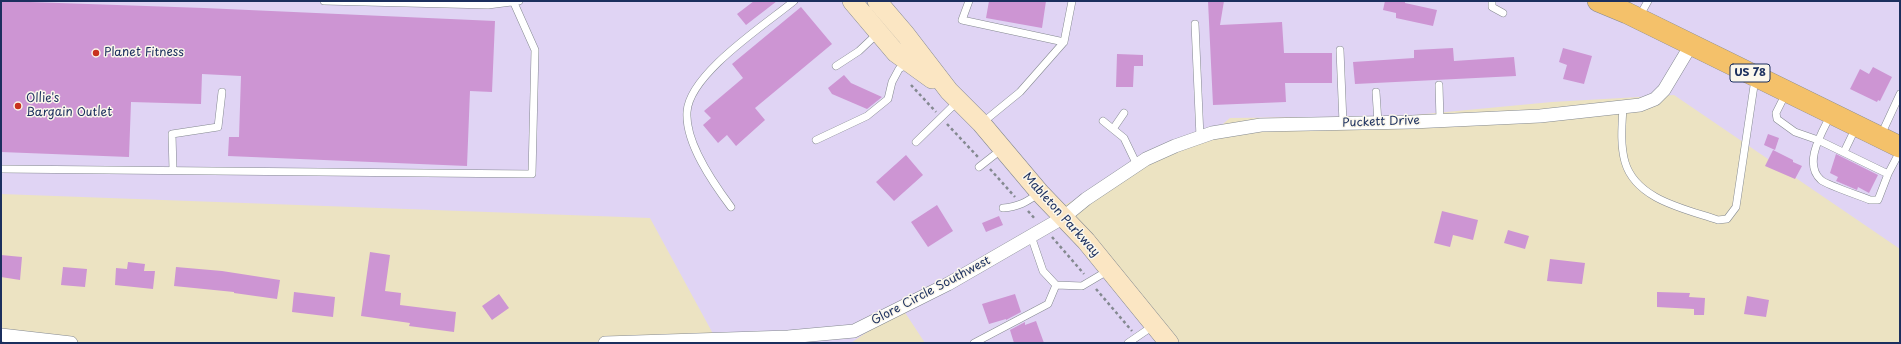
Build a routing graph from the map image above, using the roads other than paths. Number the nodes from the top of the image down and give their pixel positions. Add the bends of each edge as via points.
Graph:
1 (324, 1) edge
2 (794, 1) edge
3 (852, 1) edge
4 (877, 1) edge
5 (968, 1) edge
6 (1072, 1) edge
7 (1492, 1) edge
8 (1598, 1) edge
9 (1648, 1) edge
10 (517, 2) edge
11 (1504, 13) dead end
12 (1638, 19) junction
13 (1195, 24) dead end
14 (878, 32) junction
15 (1064, 42) junction
16 (1691, 45) junction
17 (1340, 50) dead end
18 (910, 63) junction
19 (836, 66) dead end
20 (1755, 76) junction
21 (1439, 85) dead end
22 (222, 92) dead end
23 (1376, 92) dead end
24 (1786, 92) junction
25 (1900, 94) edge
26 (954, 96) junction
27 (1623, 107) junction
28 (1124, 113) dead end
29 (1831, 114) junction
30 (1440, 120) junction
31 (1104, 121) dead end
32 (981, 123) junction
33 (1343, 123) junction
34 (1378, 123) junction
35 (1857, 126) junction
36 (1113, 129) junction
37 (1200, 137) junction
38 (1880, 138) junction
39 (816, 140) dead end
40 (1818, 140) junction
41 (916, 142) dead end
42 (1900, 147) edge
43 (1002, 149) junction
44 (1900, 151) edge
45 (1844, 152) junction
46 (1137, 165) junction
47 (979, 167) dead end
48 (1, 169) edge
49 (172, 170) junction
50 (1888, 174) junction
51 (1040, 193) junction
52 (731, 207) dead end
53 (1004, 208) dead end
54 (1064, 217) junction
55 (1032, 236) junction
56 (1110, 269) junction
57 (1056, 285) junction
58 (1155, 325) junction
59 (1, 335) edge
60 (790, 340) edge
61 (72, 343) edge
62 (605, 343) edge
63 (974, 343) edge
64 (1128, 343) edge
65 (1169, 343) edge

1 - 10 lane via 488,5
2 - 52 lane via 719,61 692,94 687,112 690,136 716,187
3 - 14 main road, Mableton Parkway
4 - 26 main road, Mableton Parkway
5 - 15 lane via 962,20
6 - 15 lane
7 - 11 lane via 1492,7
8 - 12 main road, US 78
9 - 12 lane
10 - 49 lane via 534,50 532,174
12 - 16 main road, US 78
13 - 37 lane
14 - 18 main road, Mableton Parkway via 896,53
14 - 19 lane via 859,51
15 - 32 lane via 1020,92
16 - 20 main road, US 78
16 - 27 street, Puckett Drive via 1672,79 1655,99 1640,105
17 - 33 lane
18 - 26 main road, Mableton Parkway
18 - 39 lane via 899,69 892,82 888,99 867,116
20 - 24 main road, US 78
20 - 27 lane via 1736,207 1727,219 1718,220 1662,200 1638,185 1625,163 1621,140
21 - 30 lane
22 - 49 lane via 218,127 172,134
23 - 34 lane
24 - 29 main road, US 78
24 - 40 lane via 1776,113 1776,119 1795,132
25 - 38 lane
26 - 32 main road, Mableton Parkway
26 - 41 lane
27 - 30 street, Puckett Drive via 1540,116
28 - 36 lane
29 - 35 main road, US 78
29 - 40 lane
30 - 34 street, Puckett Drive
31 - 36 lane
32 - 43 main road, Mableton Parkway
33 - 34 street, Puckett Drive
33 - 37 street, Puckett Drive via 1261,126
35 - 38 main road, US 78
35 - 45 lane
36 - 46 lane via 1124,138
37 - 46 street, Puckett Drive
38 - 42 main road, US 78
40 - 45 lane
40 - 50 lane via 1813,154 1815,170 1821,180 1870,200 1878,200
43 - 47 lane
43 - 51 main road, Mableton Parkway
44 - 50 lane
45 - 50 lane
46 - 54 street, Puckett Drive
48 - 49 lane
51 - 53 lane via 1026,203
51 - 54 main road, Mableton Parkway
54 - 55 street, Glore Circle Southwest
54 - 56 main road, Mableton Parkway
55 - 57 lane via 1043,272
55 - 60 street, Glore Circle Southwest via 948,284 854,331
56 - 57 lane via 1082,286
56 - 58 main road, Mableton Parkway
57 - 63 lane via 1048,304
58 - 64 lane
58 - 65 main road, Mableton Parkway
59 - 61 street
60 - 62 street, Glore Circle Southwest

